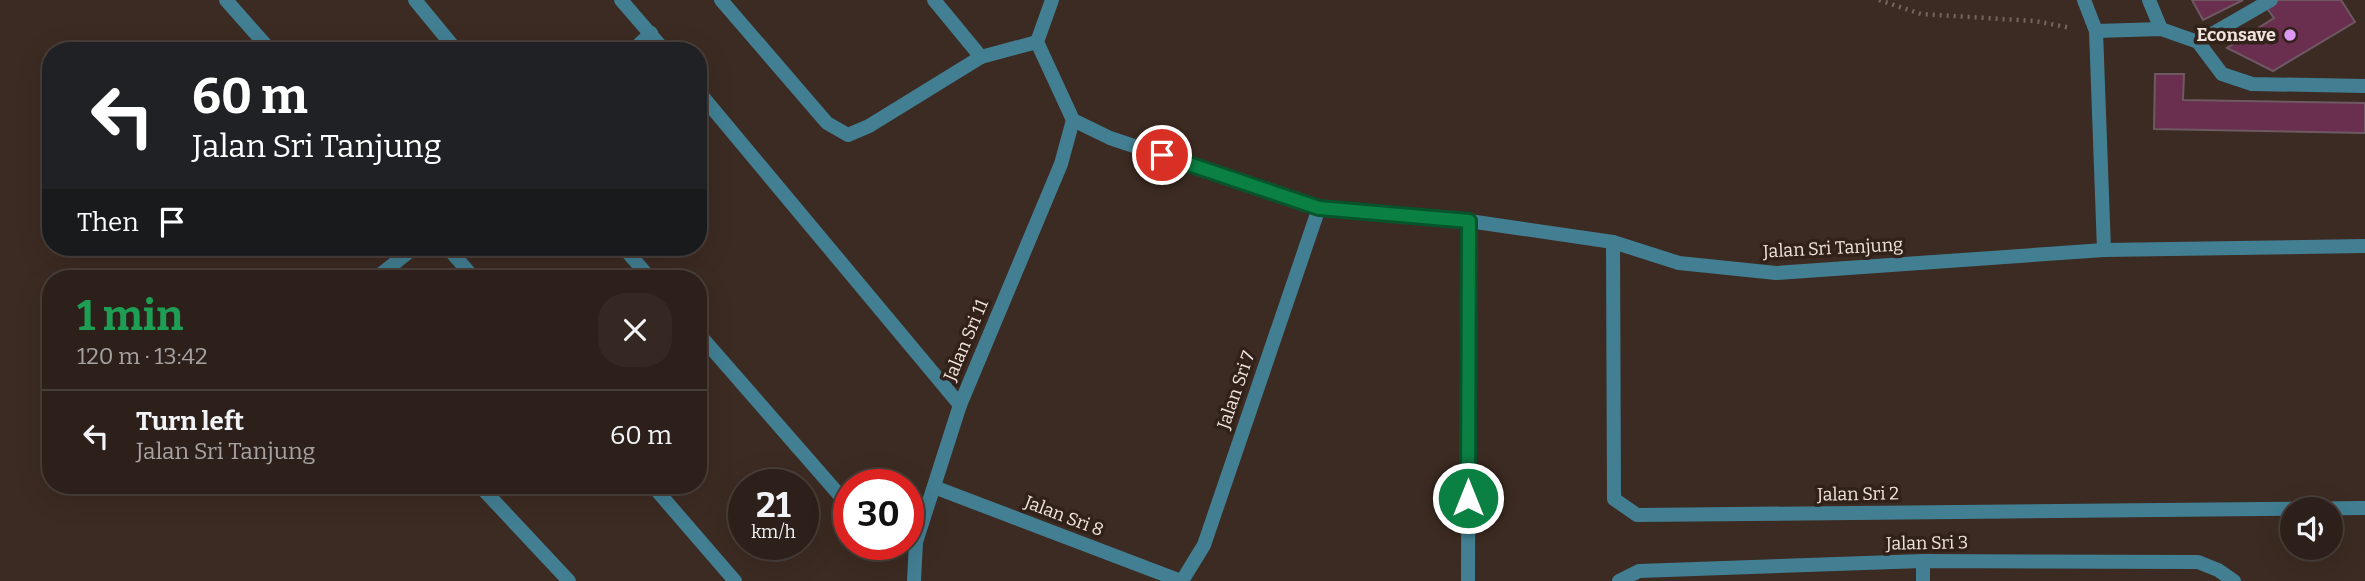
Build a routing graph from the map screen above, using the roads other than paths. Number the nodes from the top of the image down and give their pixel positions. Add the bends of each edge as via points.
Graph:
1 (226, 0) edge
2 (415, 0) edge
3 (621, 0) edge
4 (721, 0) edge
5 (934, 0) edge
6 (1052, 0) edge
7 (2084, 0) edge
8 (2149, 0) edge
9 (2271, 0) edge
10 (2161, 29) junction
11 (2096, 31) junction
12 (651, 33) junction
13 (263, 42) edge
14 (450, 42) edge
15 (642, 42) edge
16 (658, 42) edge
17 (1037, 42) junction
18 (2198, 42) junction
19 (981, 57) junction
20 (2365, 86) edge
21 (707, 101) edge
22 (1073, 120) junction
23 (1319, 208) junction
24 (1469, 221) junction
25 (1613, 242) junction
26 (2365, 246) edge
27 (2104, 250) junction
28 (404, 256) edge
29 (455, 256) edge
30 (631, 256) edge
31 (386, 270) edge
32 (467, 270) edge
33 (643, 270) edge
34 (707, 343) edge
35 (960, 405) junction
36 (934, 487) junction
37 (833, 488) edge
38 (487, 494) edge
39 (660, 494) edge
40 (2365, 508) edge
41 (924, 512) edge
42 (913, 560) edge
43 (1923, 561) junction
44 (569, 581) edge
45 (735, 581) edge
46 (914, 581) edge
47 (1181, 581) edge
48 (1468, 581) edge
49 (1619, 581) edge
50 (1923, 581) edge
51 (2234, 581) edge

1 - 13 street
2 - 14 street
3 - 12 street
4 - 19 street via 827,123 848,135
5 - 19 street
6 - 17 street
7 - 11 street
8 - 10 street
9 - 18 street
10 - 11 street
10 - 18 street
11 - 27 street
12 - 15 street
12 - 16 street
17 - 19 street
17 - 22 street
18 - 20 street via 2222,74 2252,84
21 - 35 street
22 - 23 street, Jalan Sri Tanjung via 1110,138
22 - 35 street, Jalan Sri 11 via 1061,164
23 - 24 street, Jalan Sri Tanjung
23 - 47 street, Jalan Sri 7 via 1204,545
24 - 25 street, Jalan Sri Tanjung
24 - 48 street
25 - 27 street, Jalan Sri Tanjung via 1679,263 1776,273
25 - 40 street, Jalan Sri 2 via 1614,499 1637,515
26 - 27 street, Jalan Sri Tanjung
28 - 31 street
29 - 32 street
30 - 33 street
34 - 37 street
35 - 36 street, Jalan Sri 11
36 - 41 street, Jalan Sri 11
36 - 47 street, Jalan Sri 8
38 - 44 street
39 - 45 street
42 - 46 street, Jalan Sri 11
43 - 49 street, Jalan Sri 3 via 1639,571
43 - 50 street
43 - 51 street, Jalan Sri 3 via 2198,562

